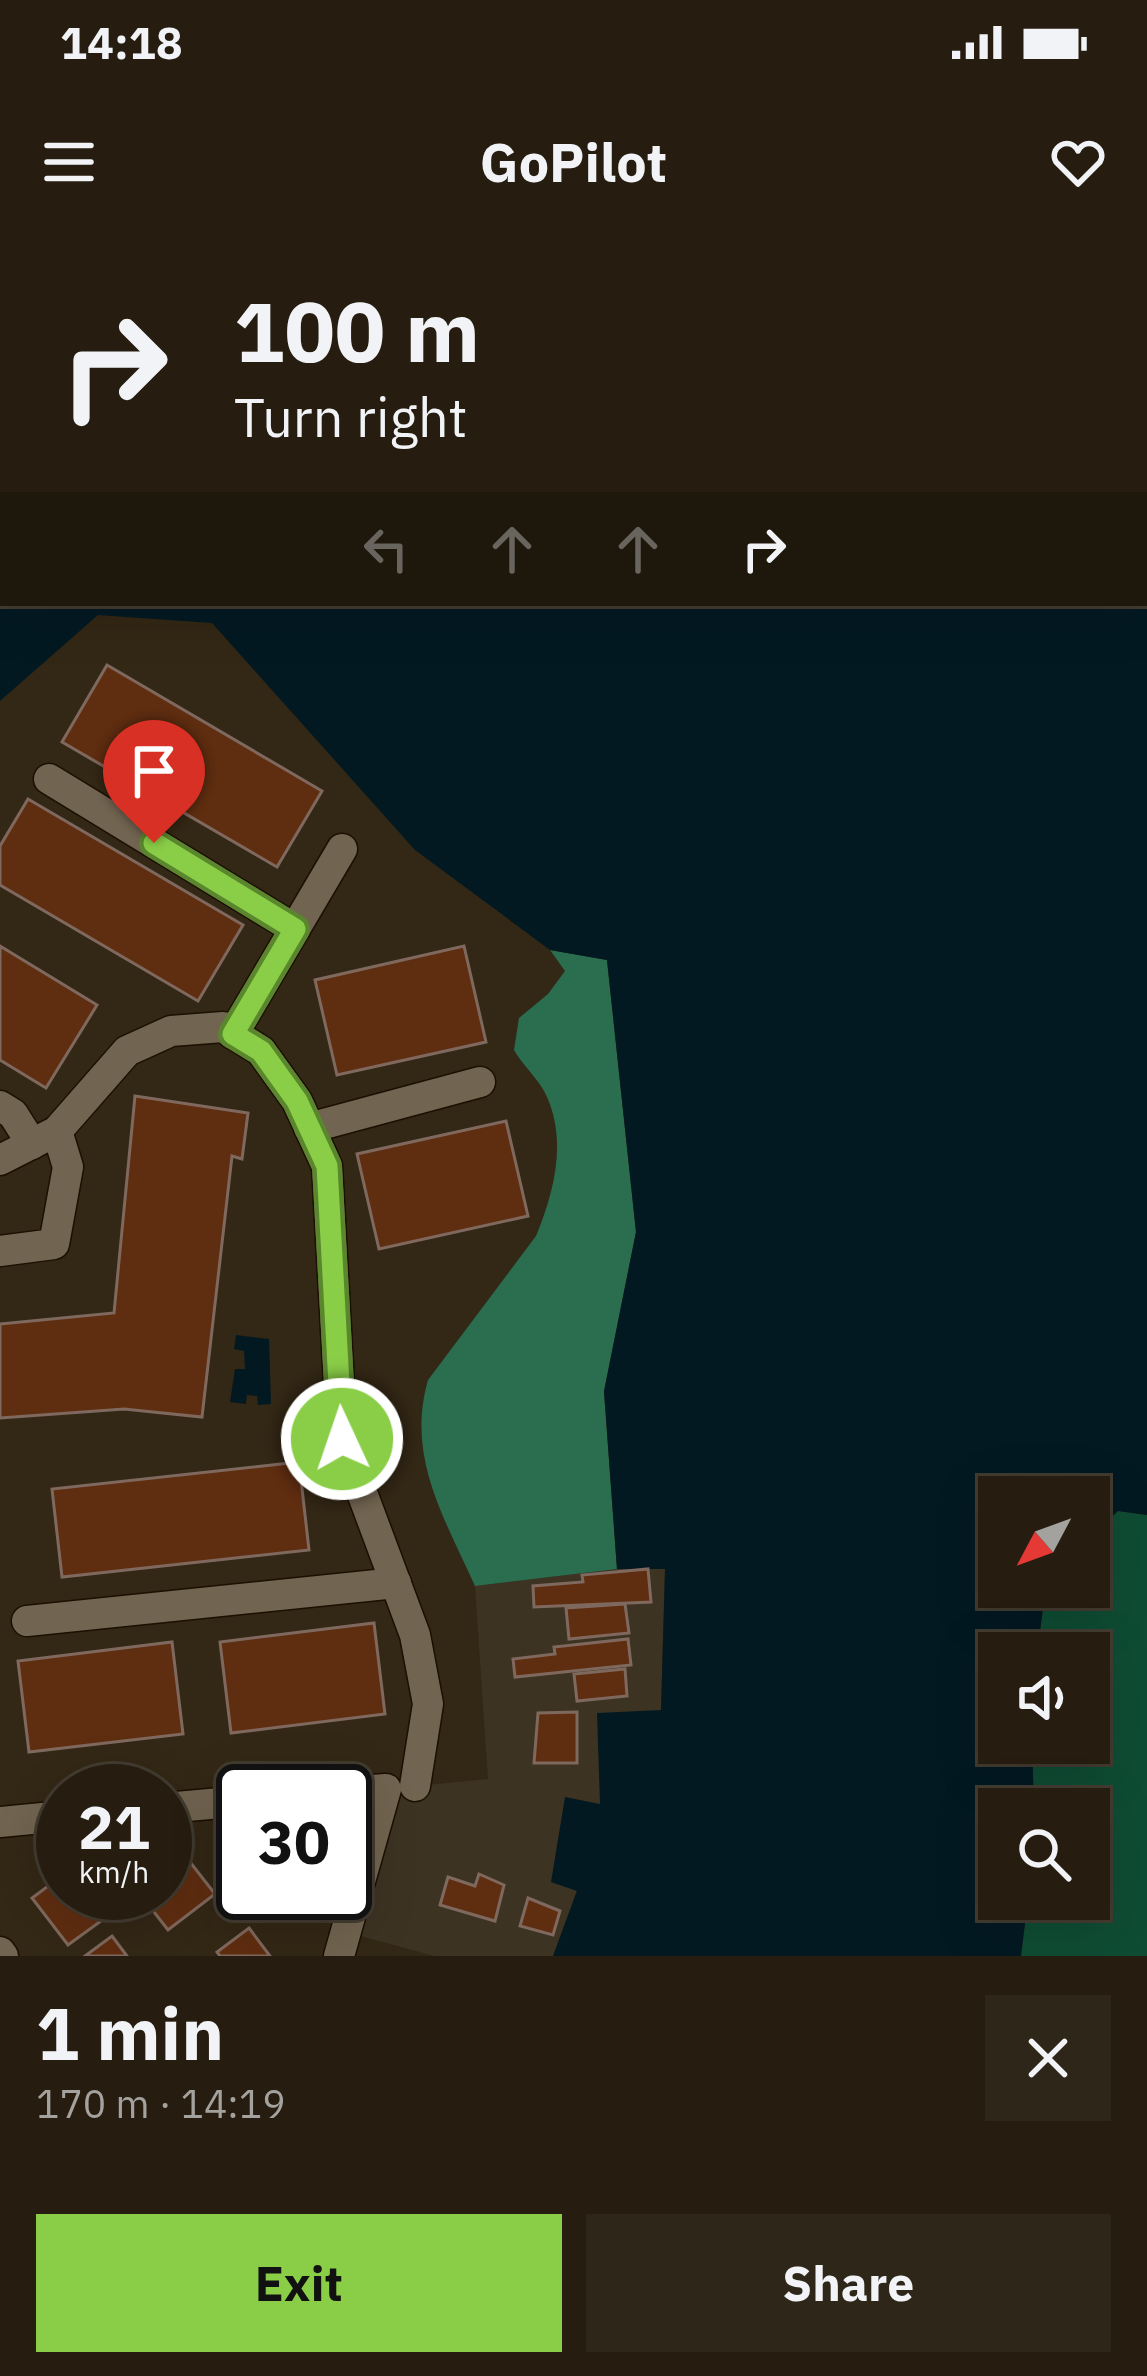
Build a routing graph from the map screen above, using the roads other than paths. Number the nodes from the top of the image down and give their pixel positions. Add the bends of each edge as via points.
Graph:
1 (49, 779) dead end
2 (342, 849) dead end
3 (295, 929) junction
4 (233, 1034) junction
5 (480, 1082) dead end
6 (0, 1106) edge
7 (309, 1128) junction
8 (45, 1137) junction
9 (0, 1160) edge
10 (0, 1251) edge
11 (396, 1583) junction
12 (9, 1614) edge
13 (400, 1788) junction
14 (372, 1790) edge
15 (36, 1819) edge
16 (0, 1822) edge
17 (339, 1956) edge

1 - 3 street
2 - 3 street
3 - 4 street
4 - 7 street via 261,1051
4 - 8 street via 171,1031 127,1051
5 - 7 street
6 - 8 street
7 - 11 street via 327,1166 342,1439
8 - 9 street
8 - 10 street via 68,1167 54,1244
11 - 12 street
11 - 13 street via 416,1635 428,1704
13 - 14 street
13 - 17 street
15 - 16 street

